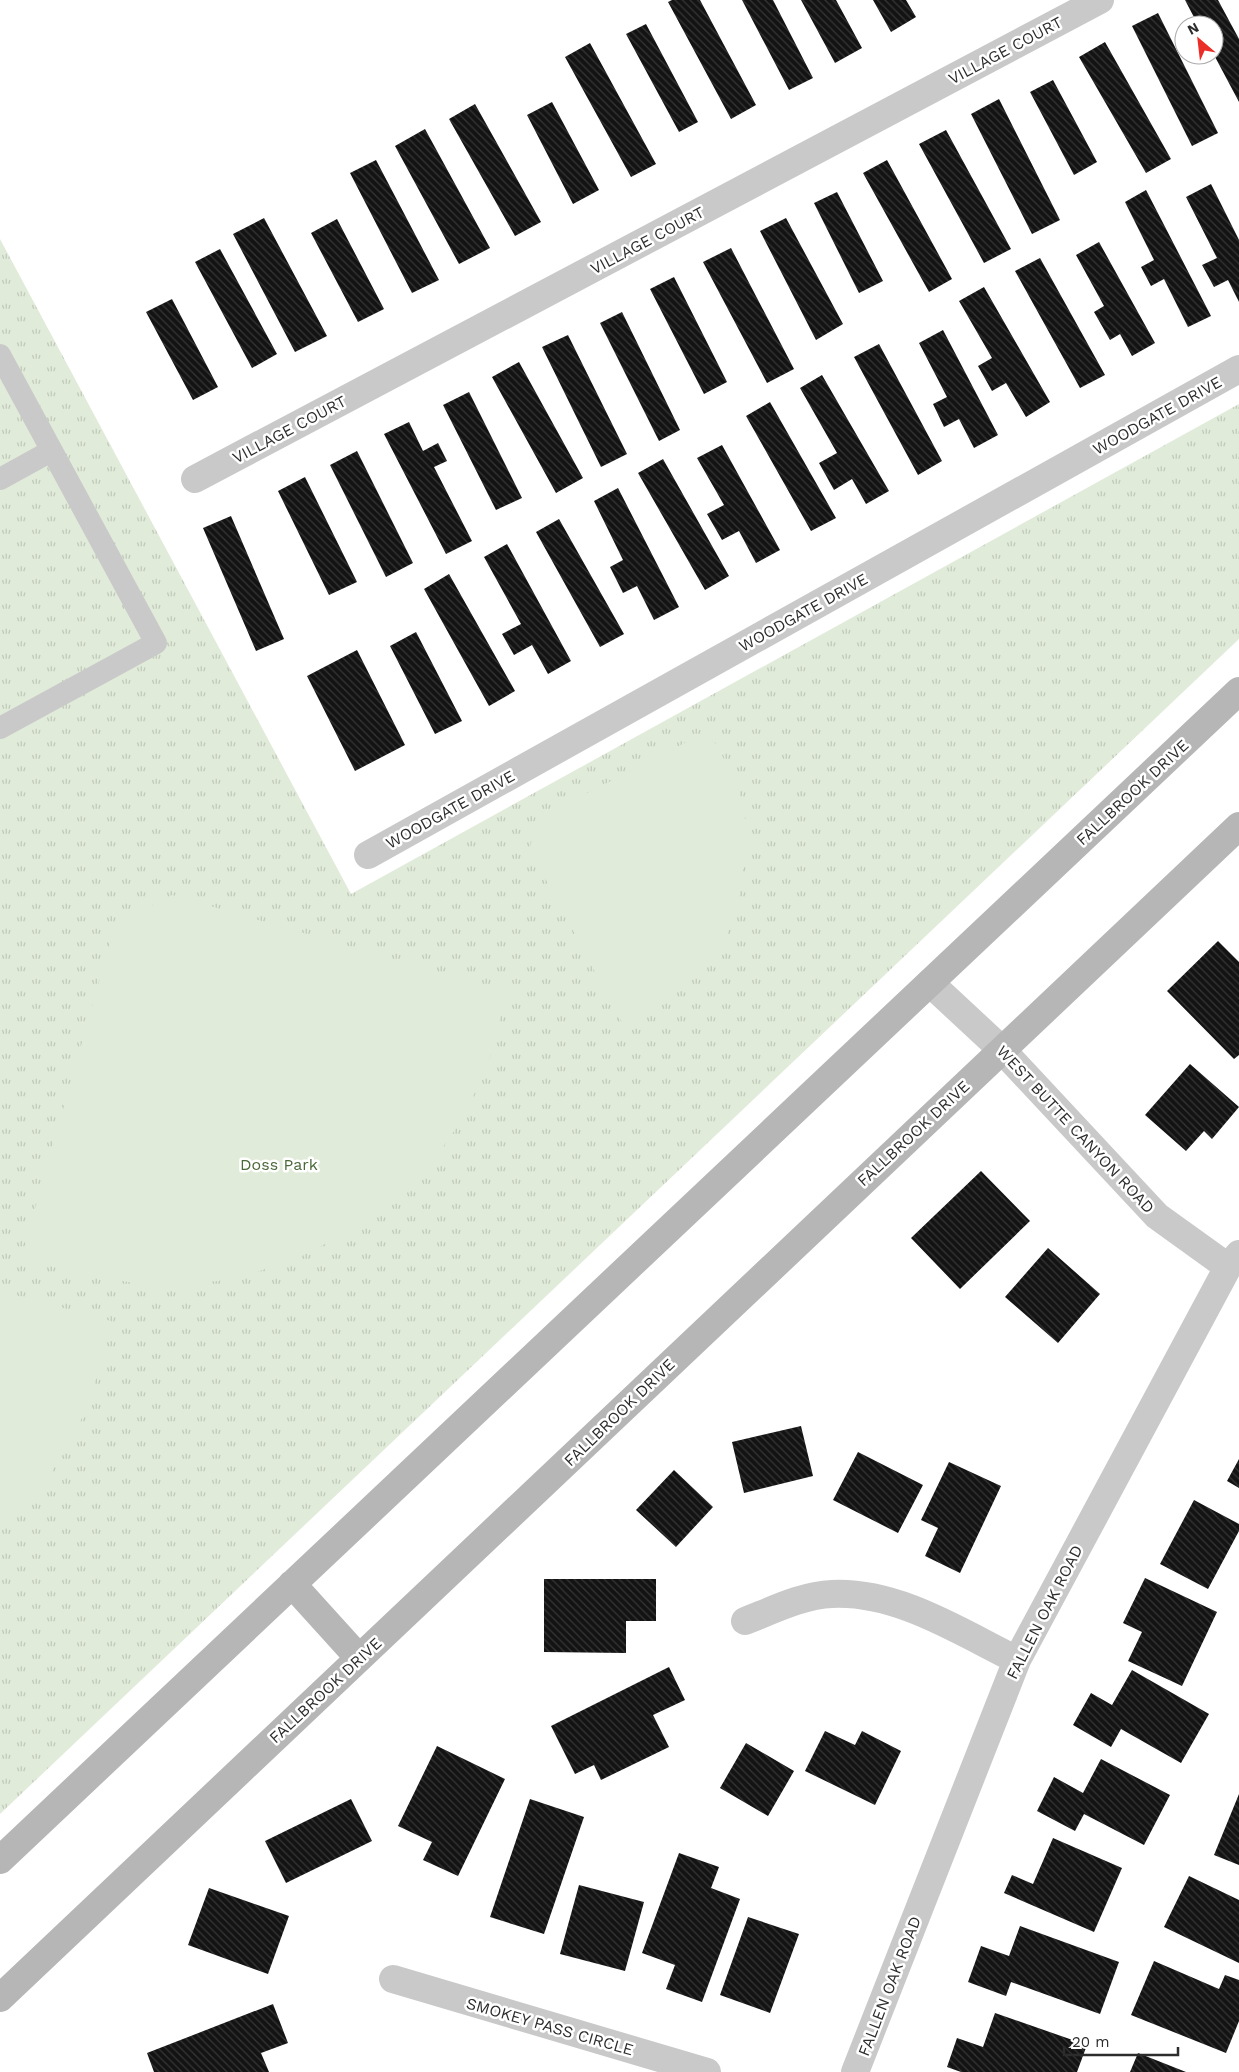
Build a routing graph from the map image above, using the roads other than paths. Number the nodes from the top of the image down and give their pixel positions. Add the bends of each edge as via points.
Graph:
1 (1100, 0) edge
2 (0, 355) edge
3 (1239, 369) edge
4 (51, 451) junction
5 (0, 478) edge
6 (195, 479) dead end
7 (1239, 691) edge
8 (0, 728) edge
9 (1239, 826) edge
10 (368, 855) dead end
11 (930, 983) junction
12 (1001, 1049) junction
13 (1234, 1261) edge
14 (292, 1584) junction
15 (745, 1621) dead end
16 (359, 1658) junction
17 (1017, 1660) junction
18 (0, 1860) edge
19 (393, 1979) dead end
20 (0, 1998) edge
21 (707, 2072) edge
22 (855, 2072) edge

1 - 6 street, VILLAGE COURT
2 - 4 lane
3 - 10 street, WOODGATE DRIVE
4 - 5 lane
4 - 8 lane via 156,643
7 - 11 main road, FALLBROOK DRIVE
9 - 12 main road, FALLBROOK DRIVE
11 - 12 street, WEST BUTTE CANYON ROAD
11 - 14 main road, FALLBROOK DRIVE
12 - 13 street, WEST BUTTE CANYON ROAD via 1157,1216
12 - 16 main road, FALLBROOK DRIVE
13 - 17 street, FALLEN OAK ROAD
14 - 16 main road
14 - 18 main road, FALLBROOK DRIVE
15 - 17 street via 792,1602 832,1594 876,1596 923,1614
16 - 20 main road, FALLBROOK DRIVE
17 - 22 street, FALLEN OAK ROAD
19 - 21 street, SMOKEY PASS CIRCLE

